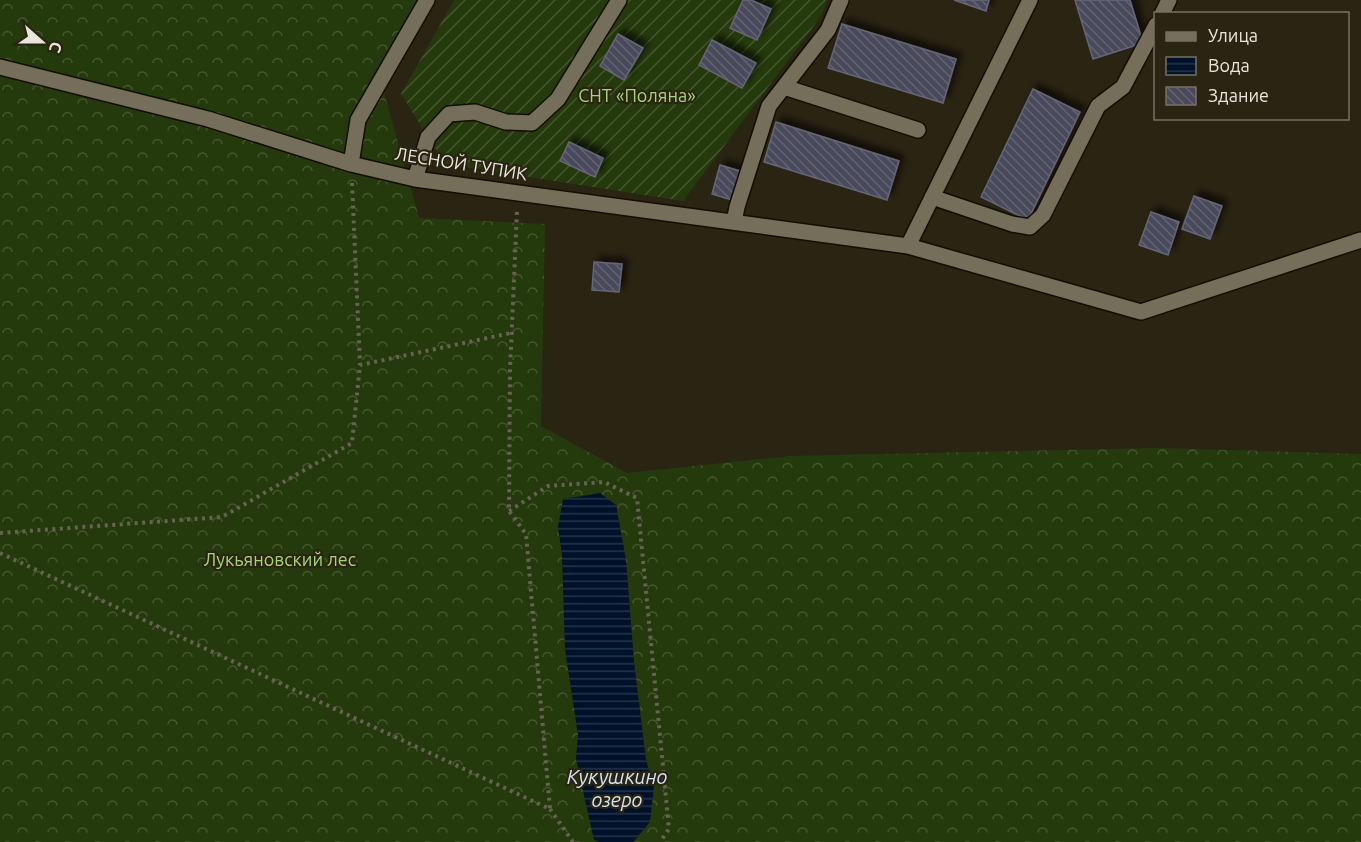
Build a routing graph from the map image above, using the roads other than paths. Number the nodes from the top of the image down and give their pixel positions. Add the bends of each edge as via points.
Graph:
1 (427, 0) edge
2 (619, 0) edge
3 (841, 0) edge
4 (1030, 0) edge
5 (1154, 27) edge
6 (0, 67) edge
7 (784, 87) junction
8 (918, 130) dead end
9 (351, 165) junction
10 (415, 179) junction
11 (932, 197) junction
12 (734, 222) junction
13 (1361, 240) edge
14 (908, 246) junction

1 - 9 street via 358,120
2 - 10 street via 558,99 532,123 506,122 475,112 449,114 428,137
3 - 7 street via 828,30
4 - 11 street
5 - 11 street via 1123,87 1098,106 1043,215 1030,227
6 - 9 street, ЛЕСНОЙ ТУПИК via 208,120
7 - 8 street
7 - 12 street via 769,106
9 - 10 street, ЛЕСНОЙ ТУПИК
10 - 12 street, ЛЕСНОЙ ТУПИК
11 - 14 street
12 - 14 street, ЛЕСНОЙ ТУПИК
13 - 14 street, ЛЕСНОЙ ТУПИК via 1141,312

